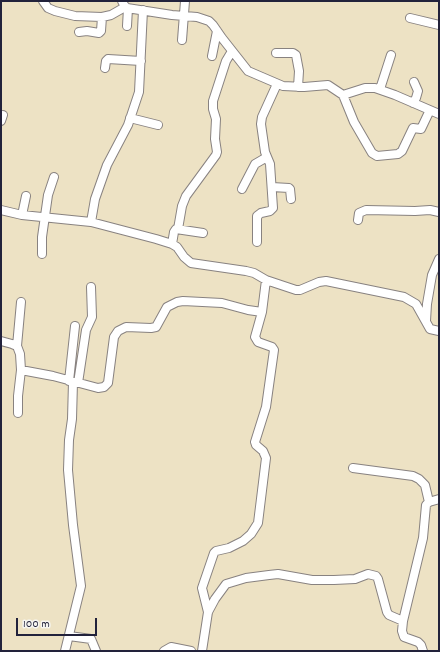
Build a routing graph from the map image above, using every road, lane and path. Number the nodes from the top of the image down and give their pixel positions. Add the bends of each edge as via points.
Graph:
1 (43, 1) edge
2 (185, 1) edge
3 (125, 5) edge
4 (143, 10) junction
5 (184, 16) junction
6 (90, 17) junction
7 (102, 17) junction
8 (410, 18) dead end
9 (439, 25) edge
10 (127, 26) dead end
11 (217, 31) junction
12 (182, 40) dead end
13 (232, 51) junction
14 (276, 53) dead end
15 (391, 55) dead end
16 (212, 56) dead end
17 (141, 61) junction
18 (105, 68) dead end
19 (414, 82) dead end
20 (277, 84) junction
21 (298, 87) junction
22 (380, 90) junction
23 (343, 94) junction
24 (413, 103) junction
25 (430, 110) junction
26 (439, 114) edge
27 (130, 118) junction
28 (158, 125) dead end
29 (267, 157) junction
30 (54, 177) dead end
31 (272, 187) junction
32 (242, 189) dead end
33 (26, 196) dead end
34 (291, 199) dead end
35 (1, 210) edge
36 (439, 212) edge
37 (22, 215) junction
38 (45, 217) junction
39 (358, 220) dead end
40 (91, 222) junction
41 (178, 229) junction
42 (203, 233) dead end
43 (257, 242) dead end
44 (172, 244) junction
45 (42, 254) dead end
46 (439, 260) edge
47 (266, 280) junction
48 (90, 287) dead end
49 (21, 302) dead end
50 (262, 312) junction
51 (426, 324) junction
52 (75, 326) dead end
53 (439, 331) edge
54 (1, 342) edge
55 (16, 346) junction
56 (21, 370) junction
57 (73, 382) junction
58 (18, 413) dead end
59 (354, 468) dead end
60 (439, 499) edge
61 (429, 502) junction
62 (208, 612) junction
63 (403, 621) junction
64 (69, 636) junction
65 (65, 651) edge
66 (96, 651) edge
67 (164, 651) edge
68 (191, 651) edge
69 (202, 651) edge
70 (423, 651) edge

1 - 6 street via 48,8 60,13
2 - 5 street
3 - 4 street
3 - 7 street via 111,16
3 - 10 street
4 - 5 street
4 - 17 street
5 - 11 street via 208,21
5 - 12 street
6 - 7 street
6 - 7 street via 84,31 97,33 100,32
8 - 9 street
11 - 13 street
11 - 16 street
13 - 20 street via 248,71
13 - 41 street via 226,61 213,101 217,152 186,196
14 - 21 street via 296,55
15 - 22 street
17 - 18 street via 108,58
17 - 27 street via 139,92
19 - 24 street via 418,91
20 - 21 street
20 - 29 street via 261,124
21 - 23 street via 328,85
22 - 23 street via 365,88
22 - 24 street
23 - 25 street via 354,122 372,153 377,156 398,154 402,151 413,128 421,129
24 - 25 street
25 - 26 street
27 - 28 street
27 - 40 street via 107,165 95,199
29 - 31 street
29 - 32 street via 255,164
30 - 38 street
31 - 34 street via 289,188
31 - 43 street via 273,208 257,216
33 - 37 street
35 - 37 street
36 - 39 street via 366,210 359,213
37 - 38 street
38 - 40 street
38 - 45 street
40 - 44 street
41 - 42 street
41 - 44 street via 174,232
44 - 47 street via 191,263 246,271
46 - 51 street via 432,275
47 - 50 street
47 - 51 street via 296,290 326,281 404,297 416,304
48 - 57 street via 92,317 86,330
49 - 55 street
50 - 57 street via 222,303 176,302 168,308 156,327 126,327 118,331 114,338 110,377 104,387
50 - 62 street via 255,337 274,350 266,407 255,442 264,451 266,458 258,522 243,541 214,553 202,588
51 - 53 street via 430,329
52 - 57 street
54 - 55 street
55 - 56 street via 19,350
56 - 57 street
56 - 58 street
57 - 64 street via 68,470 81,586
59 - 61 street via 413,476 423,482
60 - 61 street
61 - 63 street via 426,505 423,538
62 - 63 street via 226,584 246,578 278,574 334,580 355,579 368,574 378,579 387,612
62 - 69 street
63 - 70 street via 404,637 418,642
64 - 65 street
64 - 66 street via 88,637
67 - 68 street via 171,647

